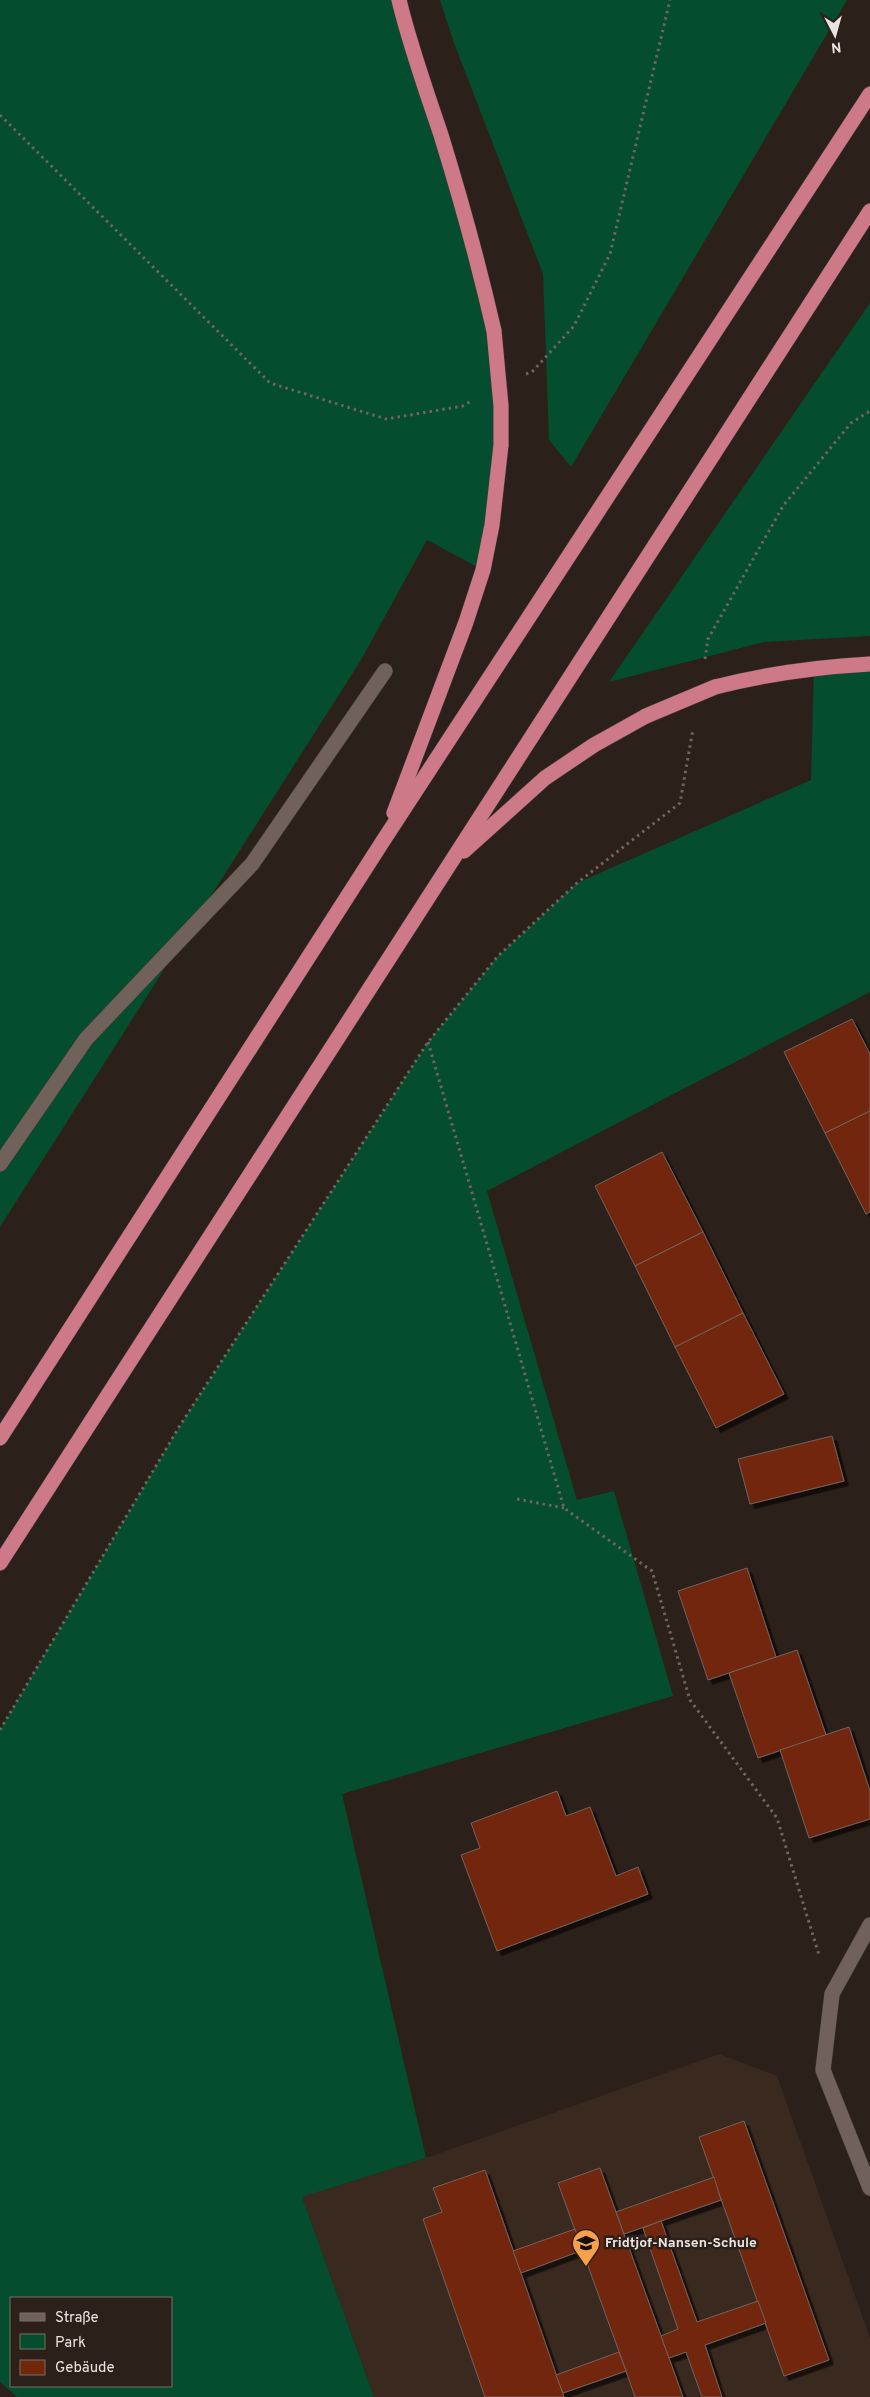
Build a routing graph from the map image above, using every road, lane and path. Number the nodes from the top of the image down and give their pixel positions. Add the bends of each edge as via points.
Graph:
1 (399, 0) edge
2 (670, 0) edge
3 (870, 94) edge
4 (0, 115) edge
5 (870, 211) edge
6 (523, 376) dead end
7 (480, 397) dead end
8 (870, 411) edge
9 (870, 664) edge
10 (703, 668) dead end
11 (385, 671) dead end
12 (693, 726) dead end
13 (383, 840) junction
14 (448, 866) junction
15 (428, 1042) junction
16 (0, 1164) edge
17 (0, 1438) edge
18 (517, 1499) dead end
19 (564, 1508) junction
20 (0, 1563) edge
21 (0, 1730) edge
22 (870, 1925) edge
23 (832, 1994) junction
24 (870, 2188) edge

1 - 13 highway, bridge via 479,265 494,331 501,406 492,525 482,570 466,622
2 - 6 path via 610,254 574,326 532,372
3 - 13 highway
4 - 7 path via 270,383 386,419 463,406
5 - 14 highway
8 - 10 path via 851,423 783,506 708,639
9 - 14 highway, bridge via 759,675 715,687 646,716 545,778
11 - 16 street via 252,864 86,1039
12 - 15 path via 680,803 577,883 498,956
13 - 17 highway
14 - 20 highway
15 - 19 path
15 - 21 path via 179,1427
18 - 19 path
19 - 23 path via 652,1571 690,1700 777,1818
22 - 23 street
23 - 24 street via 823,2070

